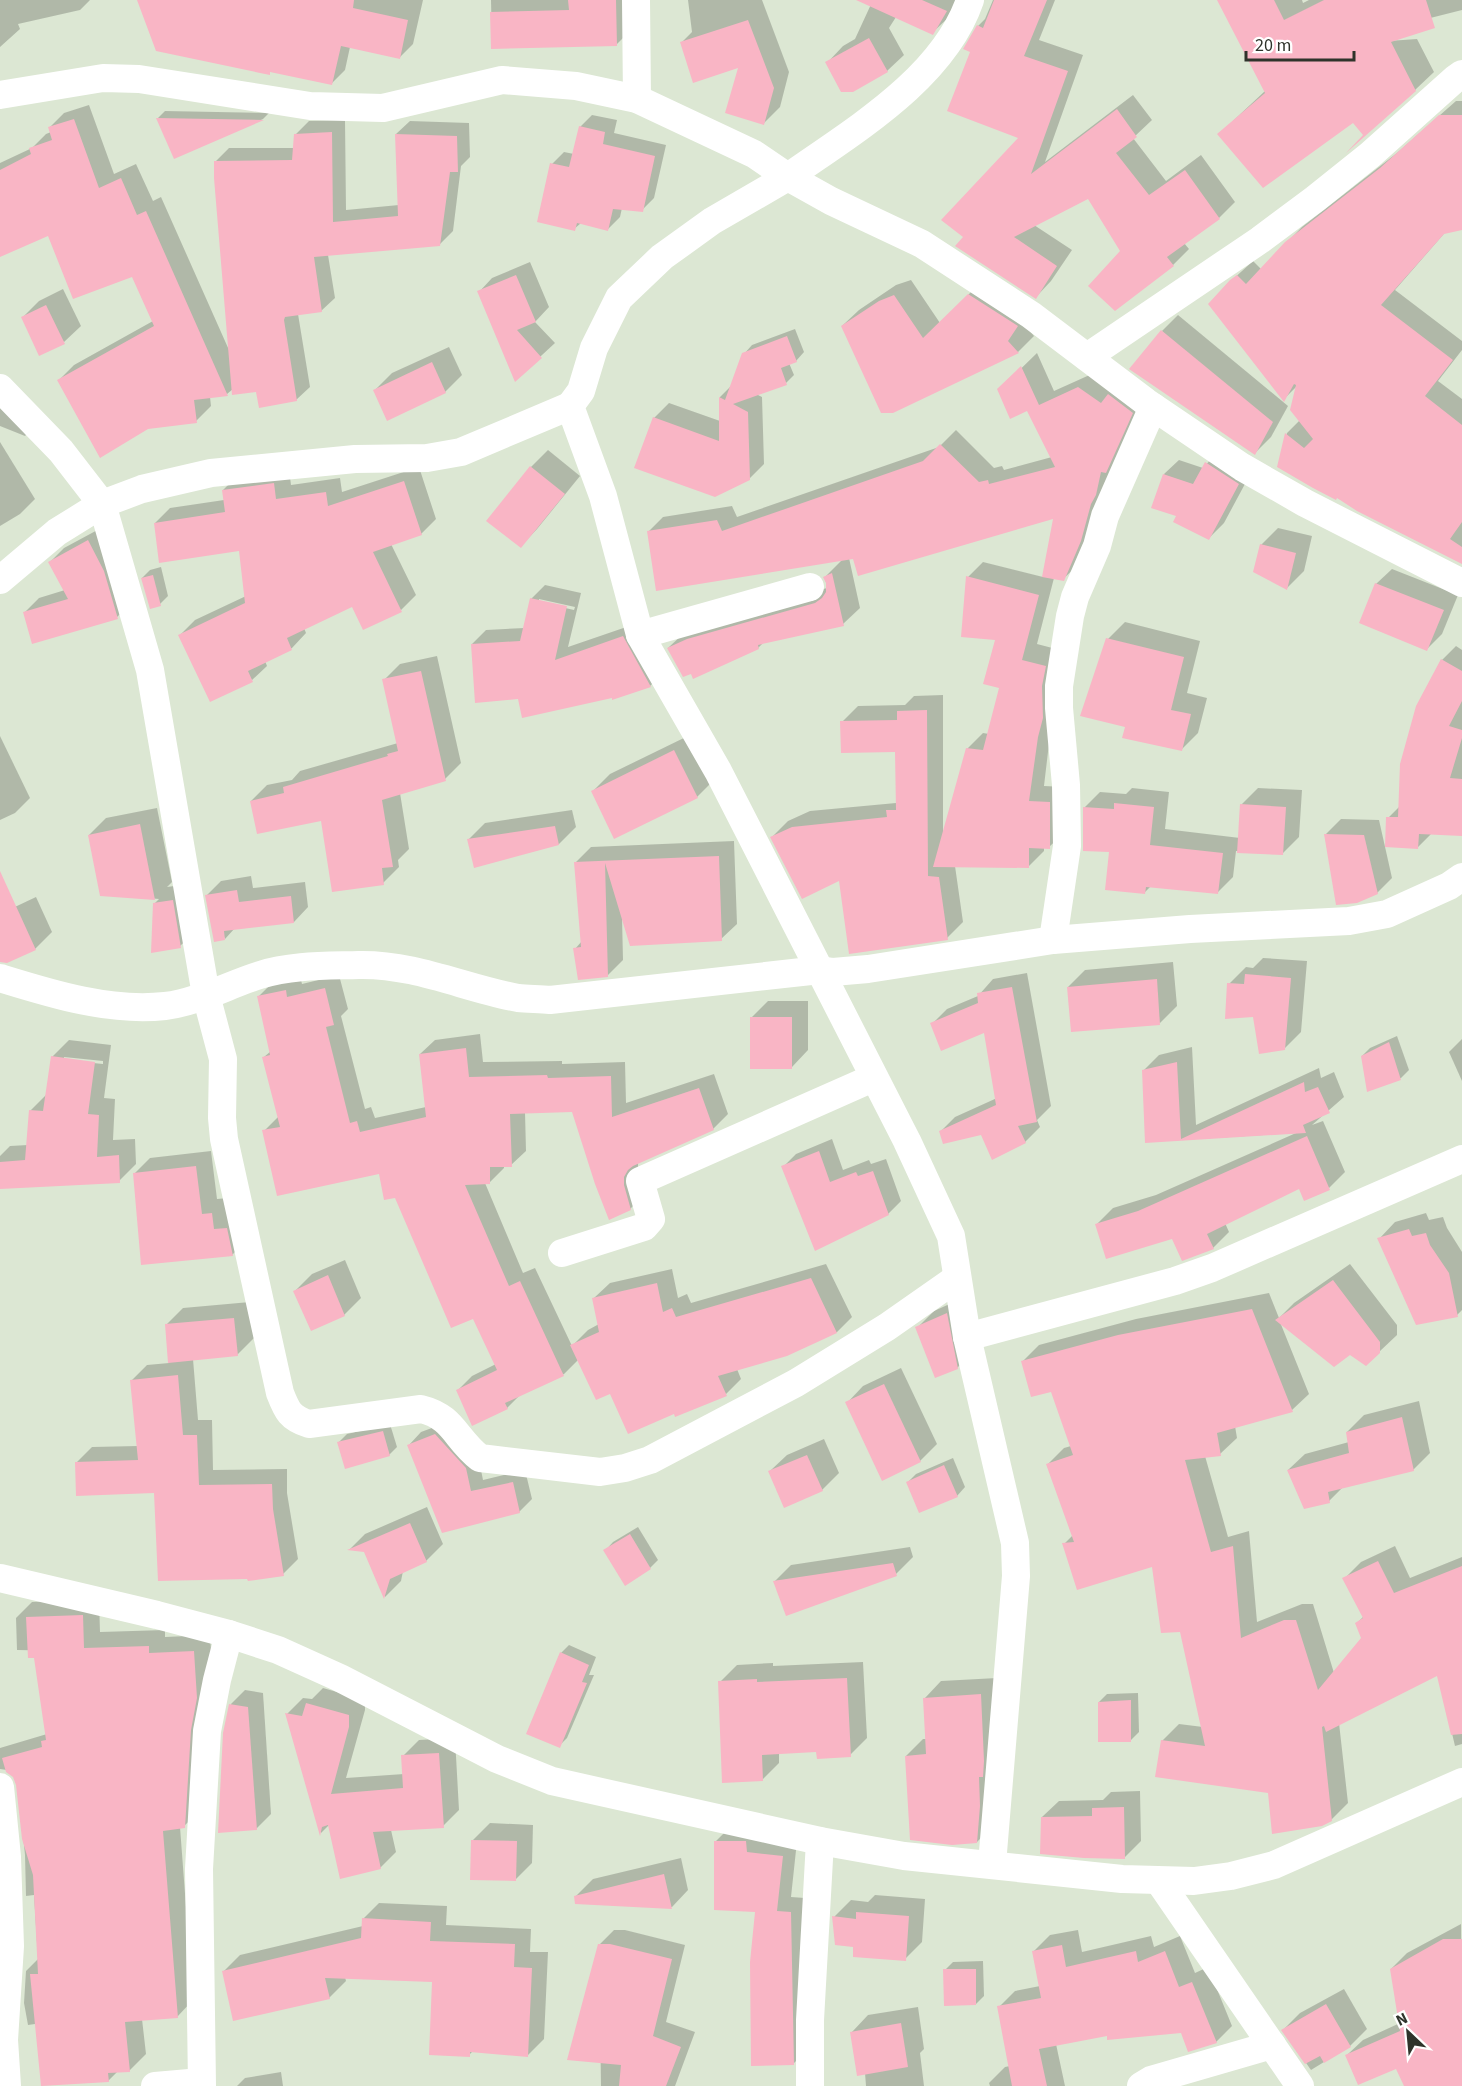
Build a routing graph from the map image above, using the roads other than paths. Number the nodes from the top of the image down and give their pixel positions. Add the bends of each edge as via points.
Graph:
1 (636, 0) edge
2 (970, 0) edge
3 (1462, 74) edge
4 (0, 95) edge
5 (638, 99) junction
6 (788, 177) junction
7 (1087, 357) junction
8 (0, 388) edge
9 (570, 406) junction
10 (1153, 406) junction
11 (102, 504) junction
12 (0, 580) edge
13 (1462, 583) edge
14 (810, 587) dead end
15 (640, 635) junction
16 (1462, 877) edge
17 (1053, 940) junction
18 (820, 970) junction
19 (0, 978) edge
20 (206, 995) junction
21 (873, 1078) junction
22 (1462, 1158) edge
23 (562, 1253) dead end
24 (957, 1278) junction
25 (967, 1337) junction
26 (0, 1578) edge
27 (229, 1634) junction
28 (1462, 1782) edge
29 (0, 1787) edge
30 (820, 1841) junction
31 (992, 1864) junction
32 (1159, 1881) junction
33 (5, 1946) edge
34 (1272, 2045) junction
35 (202, 2084) edge
36 (7, 2086) edge
37 (155, 2086) edge
38 (810, 2086) edge
39 (1141, 2086) edge
40 (1300, 2086) edge

1 - 5 street
2 - 6 street via 951,39 927,69 891,102
3 - 7 street via 1370,155 1278,226
4 - 5 street via 103,78 139,79 310,106 383,108 502,80 576,86
5 - 6 street via 754,154
6 - 7 street via 922,244 1031,315
6 - 9 street via 712,221 670,251 619,298 594,348 581,391
7 - 10 street
8 - 11 street via 61,451
9 - 11 street via 461,452 427,458 356,459 211,473 142,489
9 - 15 street via 603,496
10 - 13 street via 1191,434 1305,503
10 - 17 street via 1105,516 1070,616 1059,686 1067,846
11 - 12 street via 57,532
11 - 20 street via 150,670
14 - 15 street
15 - 18 street via 718,771
16 - 17 street via 1387,914 1349,921
17 - 18 street via 868,969
18 - 20 street via 550,1000 518,998 404,968 287,968
18 - 21 street
19 - 20 street via 105,1005 166,1006
20 - 24 street via 223,1059 222,1118 231,1178 280,1393 296,1420 309,1424 421,1409 447,1420 468,1449 480,1458 600,1472 625,1468 672,1449 796,1383
21 - 23 street via 640,1181 651,1218 644,1227
21 - 24 street via 951,1236
22 - 25 street via 1212,1268
24 - 25 street
25 - 31 street via 1015,1543 1016,1576
26 - 27 street
27 - 30 street via 278,1650 340,1678 523,1771 552,1781
27 - 35 street via 207,1731 199,1869
28 - 32 street via 1274,1865 1222,1878
29 - 33 street via 7,1857
30 - 31 street via 904,1856
30 - 38 street
31 - 32 street
32 - 34 street
33 - 36 street
34 - 39 street
34 - 40 street
35 - 37 street

